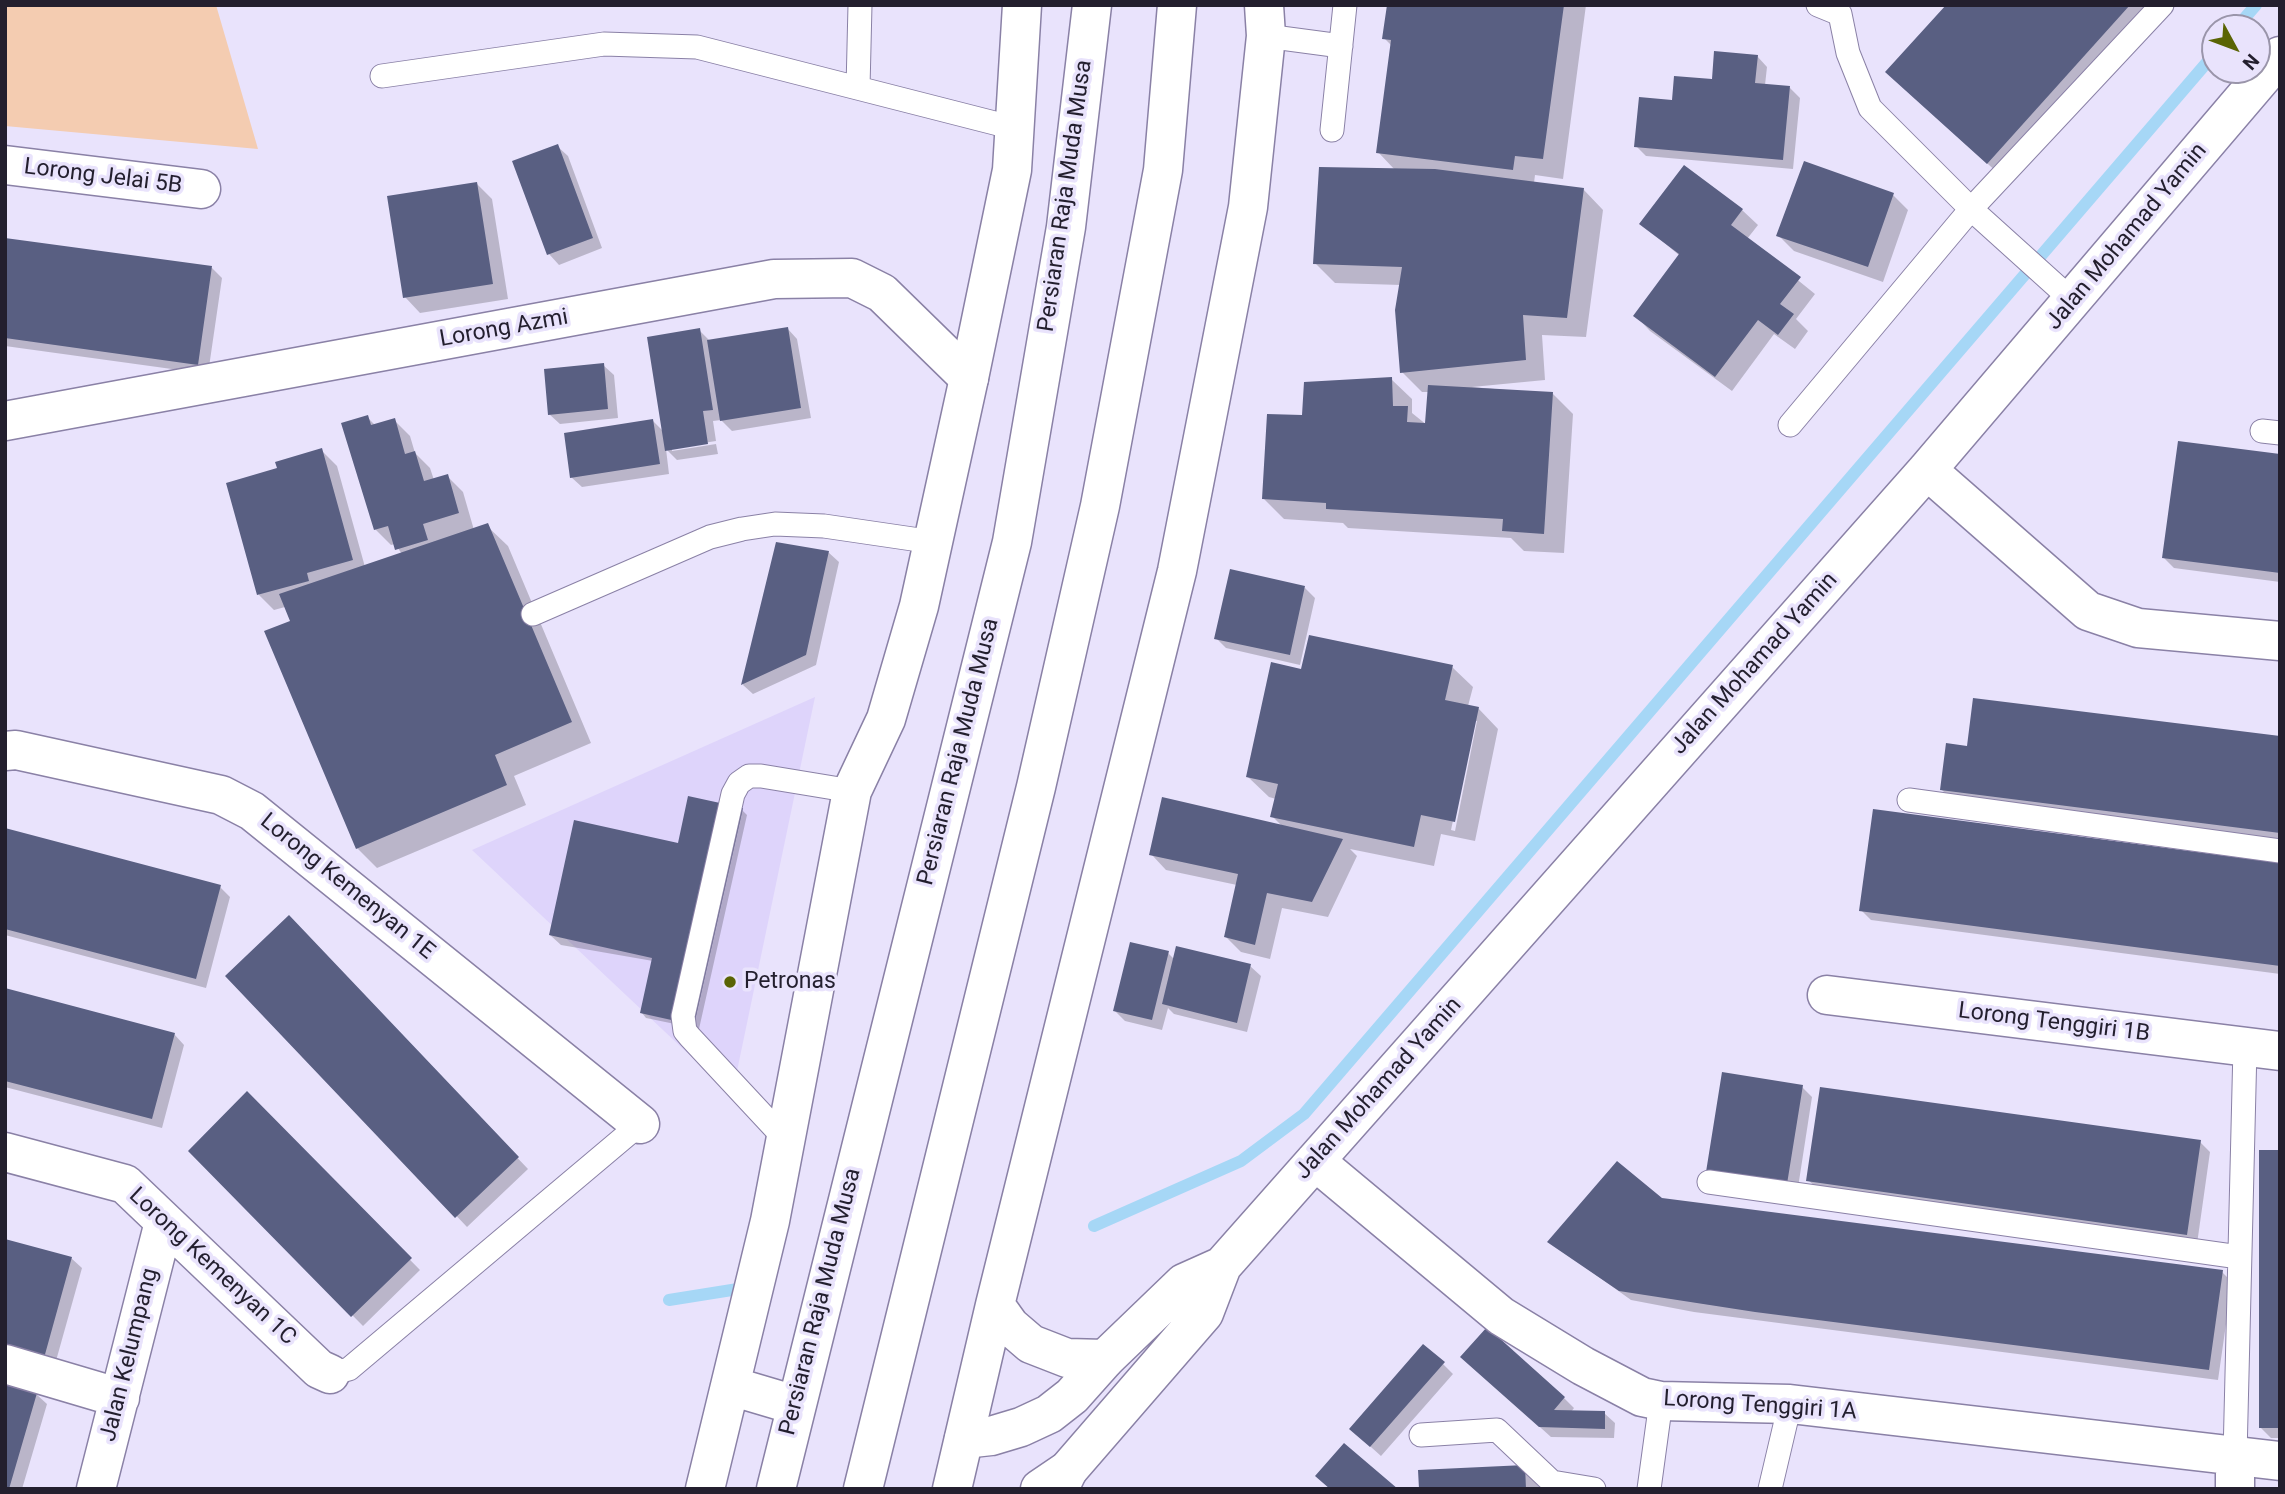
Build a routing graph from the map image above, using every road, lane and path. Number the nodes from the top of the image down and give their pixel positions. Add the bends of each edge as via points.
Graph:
1 (860, 5) edge
2 (1022, 5) edge
3 (1091, 5) edge
4 (1177, 5) edge
5 (1345, 5) edge
6 (1818, 5) edge
7 (2162, 5) edge
8 (1265, 21) edge
9 (1340, 46) junction
10 (2280, 56) edge
11 (382, 76) dead end
12 (858, 88) junction
13 (1014, 128) junction
14 (1332, 130) dead end
15 (5, 165) edge
16 (201, 189) dead end
17 (1971, 209) junction
18 (2073, 301) junction
19 (969, 378) junction
20 (5, 421) edge
21 (1790, 425) dead end
22 (1927, 470) junction
23 (933, 542) junction
24 (533, 614) dead end
25 (2280, 641) edge
26 (5, 751) edge
27 (852, 791) junction
28 (1909, 800) dead end
29 (2280, 851) edge
30 (1828, 995) dead end
31 (2262, 1049) edge
32 (640, 1124) joint
33 (785, 1139) junction
34 (5, 1152) edge
35 (1315, 1161) junction
36 (1709, 1182) dead end
37 (164, 1222) junction
38 (2239, 1257) junction
39 (1222, 1266) junction
40 (995, 1305) junction
41 (1105, 1359) junction
42 (5, 1364) edge
43 (330, 1374) joint
44 (731, 1386) junction
45 (120, 1398) junction
46 (1661, 1401) junction
47 (1790, 1404) junction
48 (795, 1405) junction
49 (1421, 1435) dead end
50 (964, 1439) junction
51 (2280, 1461) edge
52 (2235, 1472) edge
53 (1056, 1482) edge
54 (96, 1489) edge
55 (705, 1489) edge
56 (776, 1489) edge
57 (863, 1489) edge
58 (952, 1489) edge
59 (1594, 1489) edge
60 (1649, 1489) edge
61 (1770, 1489) edge

1 - 12 lane
2 - 13 street
3 - 48 street, Persiaran Raja Muda Musa via 1066,227 1012,542
4 - 57 street via 1163,170 1100,506 1037,787
5 - 9 lane
6 - 17 lane via 1840,14 1848,53 1870,108
7 - 17 lane
8 - 9 lane
8 - 40 street via 1248,207 1177,571
9 - 14 lane
10 - 18 street, Jalan Mohamad Yamin
11 - 12 lane via 604,44 697,47
12 - 13 lane
13 - 19 street via 1012,170
15 - 16 street, Lorong Jelai 5B
17 - 18 lane
17 - 21 lane
18 - 22 street, Jalan Mohamad Yamin
19 - 20 street, Lorong Azmi via 882,293 852,278 775,279
19 - 23 street
22 - 25 street via 2088,611 2138,628
22 - 35 street, Jalan Mohamad Yamin
23 - 24 lane via 824,526 742,528 710,537
23 - 27 street via 886,719
26 - 32 street, Lorong Kemenyan 1E via 221,795 252,811
27 - 33 street
27 - 33 lane via 761,776 749,776 739,783 684,1016 685,1031
28 - 29 lane
30 - 31 street, Lorong Tenggiri 1B
31 - 38 lane
32 - 43 lane via 349,1369
33 - 44 street
34 - 37 street, Lorong Kemenyan 1C via 125,1184
35 - 39 street, Jalan Mohamad Yamin
35 - 46 street, Lorong Tenggiri 1A via 1501,1315 1595,1373 1642,1397
36 - 38 lane
37 - 43 street, Lorong Kemenyan 1C via 319,1369
37 - 45 street, Jalan Kelumpang
38 - 52 lane
39 - 41 street, Jalan Mohamad Yamin via 1184,1283
39 - 53 street, Jalan Mohamad Yamin via 1204,1313
40 - 41 street via 1031,1344 1067,1358
40 - 50 street
41 - 50 street, Jalan Mohamad Yamin via 1049,1414 1012,1430
42 - 45 street
44 - 48 street
44 - 55 street
45 - 54 street, Jalan Kelumpang
46 - 47 street, Lorong Tenggiri 1A
46 - 60 lane
47 - 52 street, Lorong Tenggiri 1A
47 - 61 lane
48 - 56 street, Persiaran Raja Muda Musa
49 - 59 lane via 1497,1430 1552,1482
50 - 58 street
51 - 52 street, Lorong Tenggiri 1A

